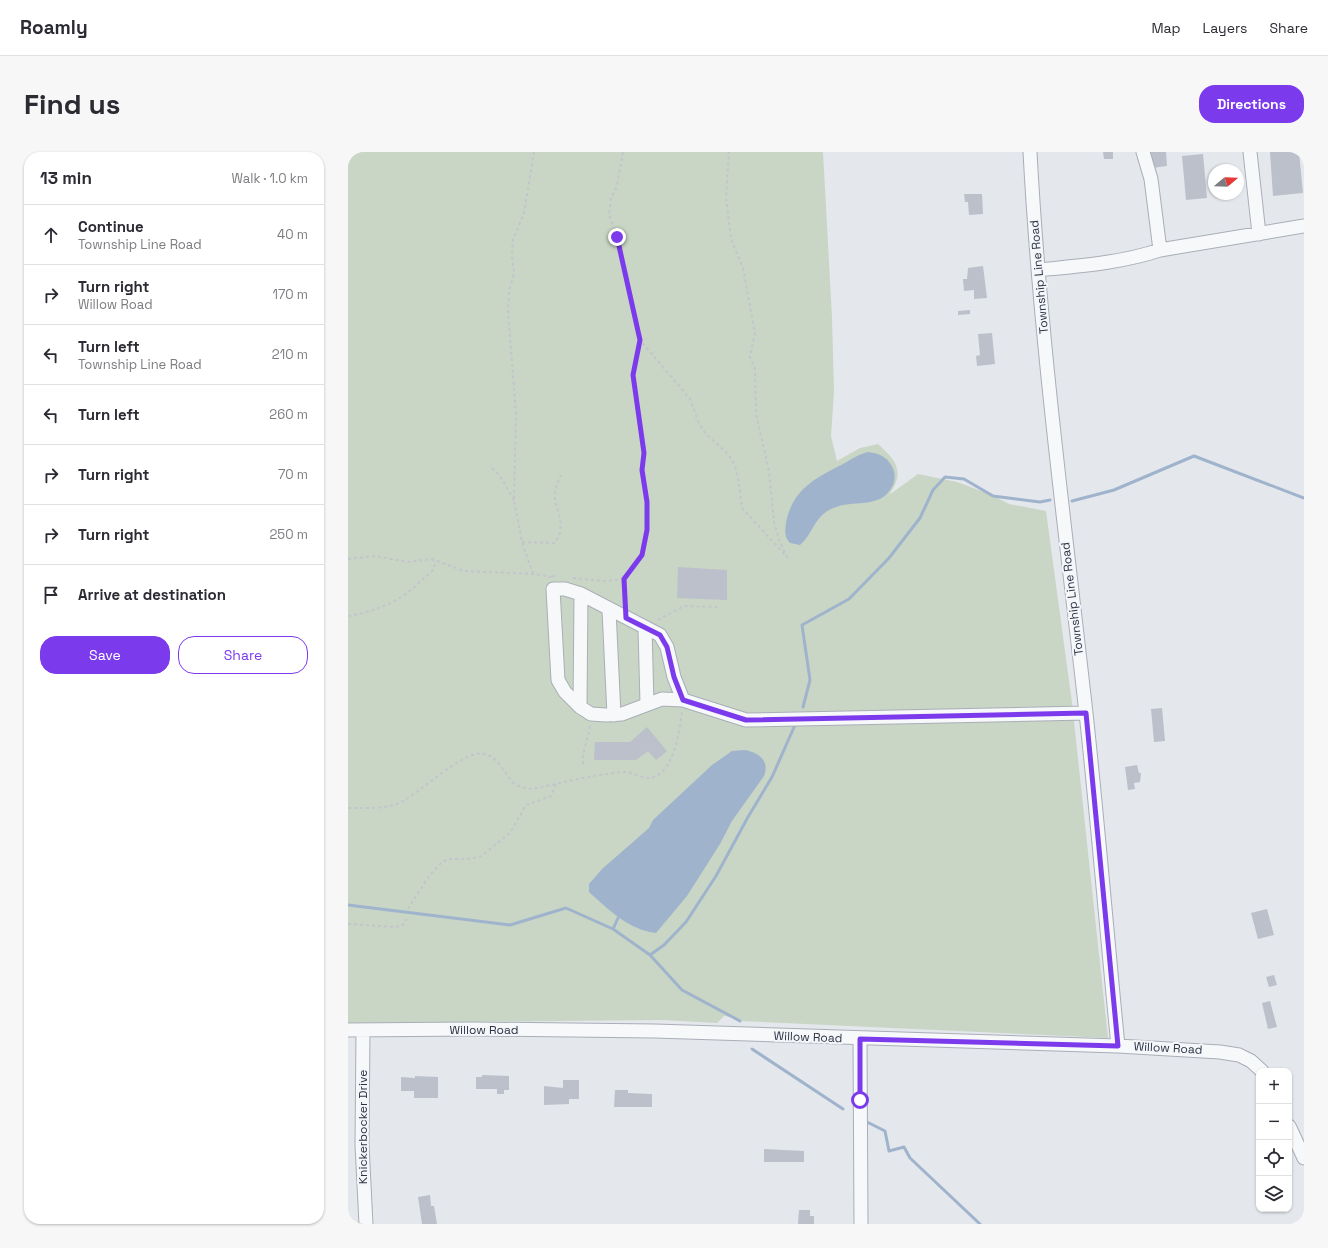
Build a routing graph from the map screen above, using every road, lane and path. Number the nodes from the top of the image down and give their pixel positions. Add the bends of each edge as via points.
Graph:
1 (534, 152) edge
2 (623, 152) edge
3 (728, 152) edge
4 (1030, 152) edge
5 (1143, 152) edge
6 (1250, 152) edge
7 (1304, 226) edge
8 (1259, 234) junction
9 (1160, 250) junction
10 (1038, 270) junction
11 (640, 340) junction
12 (492, 468) dead end
13 (561, 475) dead end
14 (514, 501) junction
15 (522, 542) junction
16 (348, 559) edge
17 (432, 559) junction
18 (533, 574) junction
19 (552, 576) junction
20 (559, 577) dead end
21 (566, 578) dead end
22 (624, 579) junction
23 (553, 589) junction
24 (581, 594) junction
25 (717, 607) dead end
26 (609, 610) junction
27 (348, 616) edge
28 (626, 618) junction
29 (645, 628) junction
30 (683, 700) junction
31 (647, 704) junction
32 (586, 710) junction
33 (1086, 713) junction
34 (614, 715) junction
35 (583, 764) dead end
36 (556, 784) junction
37 (348, 808) edge
38 (408, 909) dead end
39 (407, 918) dead end
40 (348, 924) edge
41 (348, 1030) edge
42 (363, 1030) junction
43 (860, 1039) junction
44 (1118, 1046) junction
45 (1259, 1068) edge
46 (1292, 1132) edge
47 (1304, 1158) edge
48 (366, 1224) edge
49 (861, 1224) edge

1 - 14 path via 524,213 513,240 514,273 509,291 508,311 516,414
2 - 11 path via 618,180 610,199 609,215 617,237
3 - 11 path via 726,197 730,239 743,268 748,291 755,333 750,357 755,369 756,414 769,471 774,522 787,557 742,508 737,472 729,455 706,433 698,421 690,399
4 - 10 street, Township Line Road
5 - 9 street via 1151,179
6 - 8 street
7 - 8 street
8 - 9 street
9 - 10 street via 1138,257
10 - 33 street, Township Line Road via 1058,476
11 - 22 path via 633,375 644,453 642,470 647,502 647,530 642,555
12 - 14 path via 500,476
13 - 15 path via 554,493 560,520 560,531 555,543
14 - 15 path
15 - 18 path
16 - 17 path via 375,556 408,562
17 - 18 path via 464,572
17 - 27 path via 434,569 400,598 385,607
18 - 19 path
19 - 20 path
19 - 23 path
21 - 22 path via 604,581
22 - 28 path
23 - 24 street
23 - 32 street via 558,680 566,692
24 - 26 street
24 - 32 street
25 - 29 path via 684,606
26 - 28 street
26 - 34 street
28 - 29 street
29 - 30 street via 660,635 667,647
29 - 31 street
30 - 31 street via 662,699
30 - 33 street via 746,720
30 - 36 path via 679,739 668,761 654,777 643,777 624,771
31 - 34 street
32 - 34 street
32 - 35 path via 589,738 583,754
33 - 44 street, Township Line Road
36 - 37 path via 532,789 522,787 513,782 495,758 473,754 456,763 421,790 394,805
36 - 38 path via 551,796 526,805 510,833 480,857 448,859 441,863
39 - 40 path via 403,925 395,927
41 - 42 street, Willow Road
42 - 43 street, Willow Road via 655,1031
42 - 48 street, Knickerbocker Drive via 362,1145
43 - 44 street, Willow Road
43 - 49 street
44 - 45 street, Willow Road via 1220,1052 1239,1055
46 - 47 street

